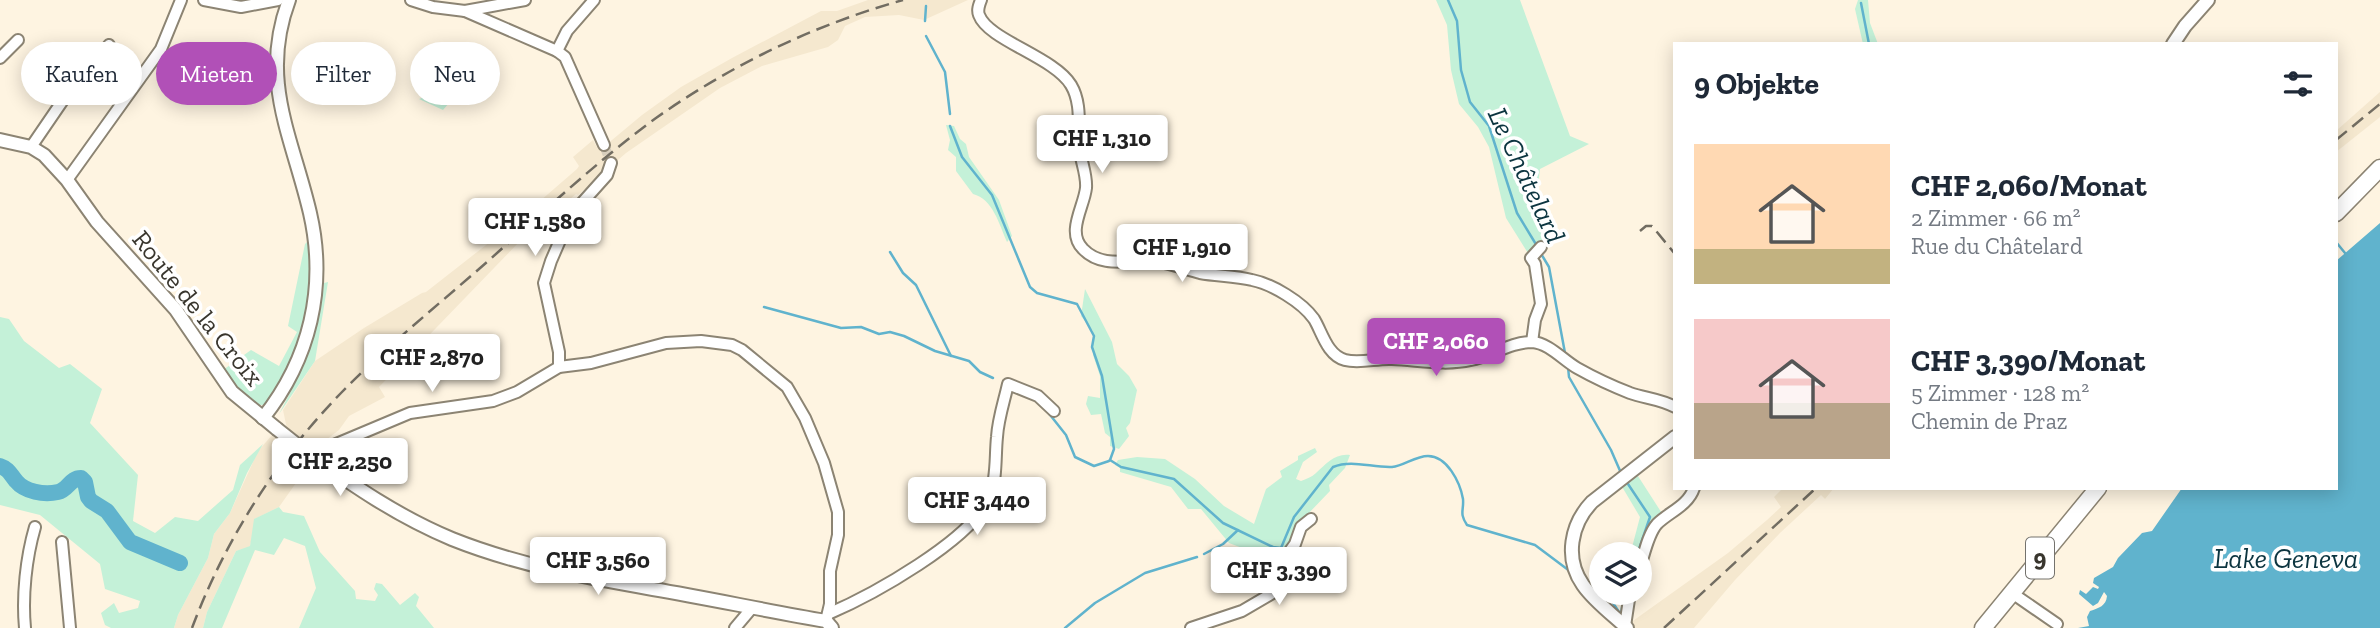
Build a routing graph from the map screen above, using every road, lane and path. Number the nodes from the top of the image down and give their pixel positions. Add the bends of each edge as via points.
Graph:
1 (181, 0) edge
2 (204, 0) edge
3 (278, 0) edge
4 (289, 0) edge
5 (411, 0) edge
6 (525, 0) edge
7 (594, 0) edge
8 (2208, 0) edge
9 (980, 1) edge
10 (465, 11) junction
11 (18, 40) dead end
12 (2174, 42) edge
13 (557, 51) junction
14 (0, 58) edge
15 (60, 105) edge
16 (0, 140) edge
17 (604, 145) tunnel mouth
18 (31, 147) junction
19 (611, 163) dead end
20 (2380, 168) edge
21 (67, 180) junction
22 (2338, 211) edge
23 (1536, 252) dead end
24 (1532, 342) junction
25 (559, 367) junction
26 (1673, 406) edge
27 (1054, 411) dead end
28 (263, 418) junction
29 (1673, 439) edge
30 (308, 453) junction
31 (1693, 490) edge
32 (2096, 490) edge
33 (1311, 519) dead end
34 (35, 527) dead end
35 (62, 542) dead end
36 (1649, 542) edge
37 (2012, 593) junction
38 (1629, 605) edge
39 (751, 609) junction
40 (828, 621) edge
41 (2057, 624) dead end
42 (1626, 627) edge
43 (25, 628) edge
44 (69, 628) edge
45 (735, 628) edge
46 (1191, 628) edge
47 (1983, 628) edge

1 - 21 street via 161,49
2 - 3 street via 241,7
4 - 28 street via 279,32 276,78 314,232 317,279 309,334 300,358
5 - 10 street
6 - 10 street
7 - 13 street
8 - 12 street
9 - 24 street via 978,10 984,23 1062,74 1075,94 1086,176 1076,225 1083,249 1112,262 1154,261 1273,287 1312,317 1328,346 1342,359 1470,361
10 - 13 street
11 - 14 street
13 - 17 street via 565,57
15 - 18 street
16 - 18 street, Route de la Croix
18 - 21 street, Route de la Croix
19 - 25 street via 607,175 564,231 544,283
20 - 22 main road
21 - 28 street, Route de la Croix via 97,222 176,310 232,392
23 - 24 street via 1541,304
24 - 26 street via 1629,393
25 - 30 street via 493,401 410,413
25 - 40 street via 666,343 701,341 742,350 787,387 824,463 838,512
27 - 40 street via 1038,396 1008,384 997,433 994,481 990,497 976,517 927,559
28 - 30 street, Route de la Croix, bridge
29 - 42 street via 1592,502 1573,534 1574,565 1584,586
30 - 39 street, Route de la Croix via 391,509 504,558
31 - 36 street via 1655,526
32 - 37 main road, 9
33 - 46 street via 1301,527 1282,562 1279,582 1271,594 1242,611
34 - 43 street via 23,612
35 - 44 street
37 - 41 street
37 - 47 main road, 9
38 - 42 street
39 - 40 street, Route de la Croix
39 - 45 street

